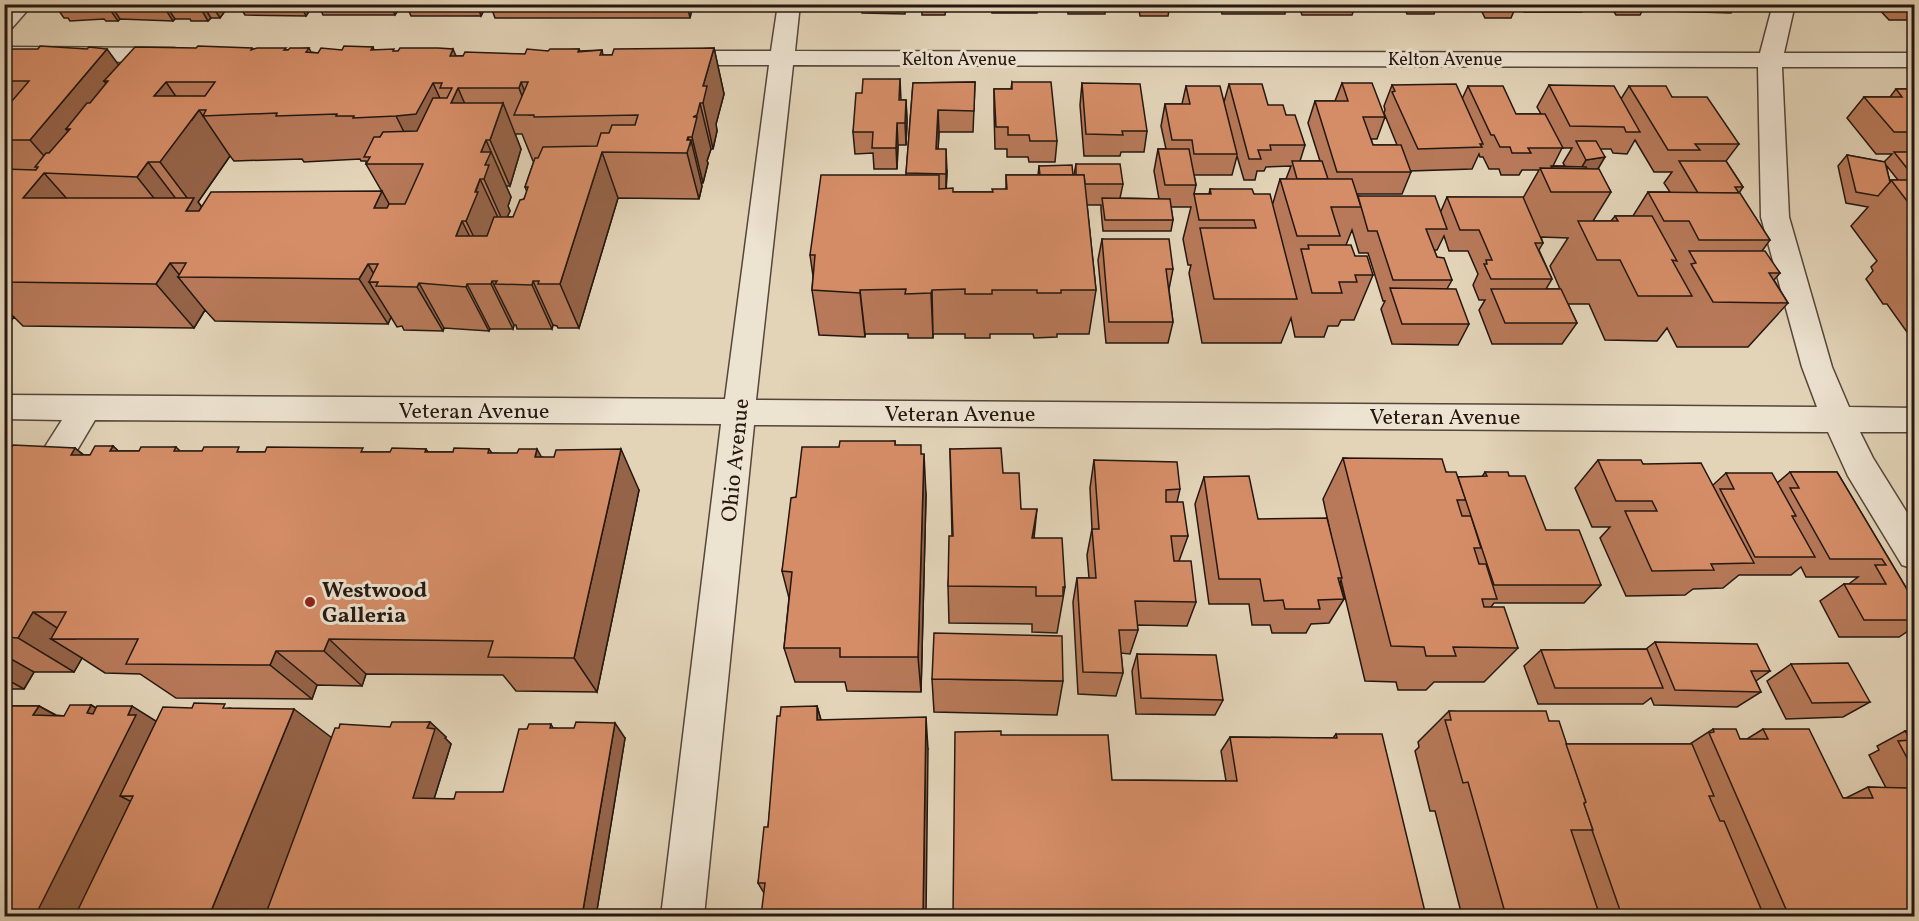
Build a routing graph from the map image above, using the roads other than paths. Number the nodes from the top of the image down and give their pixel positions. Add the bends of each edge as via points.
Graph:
1 (22, 4) edge
2 (789, 4) edge
3 (1784, 4) edge
4 (4, 23) edge
5 (4, 54) edge
6 (199, 56) edge
7 (654, 58) edge
8 (783, 59) junction
9 (1770, 60) junction
10 (1914, 60) edge
11 (4, 407) edge
12 (86, 408) junction
13 (740, 412) junction
14 (1838, 420) junction
15 (1914, 420) edge
16 (4, 542) edge
17 (1914, 554) edge
18 (682, 916) edge

1 - 4 street
2 - 8 street, Ohio Avenue
3 - 9 street
5 - 6 street
7 - 8 street, Kelton Avenue
8 - 9 street, Kelton Avenue
8 - 13 street, Ohio Avenue
9 - 10 street, Kelton Avenue
9 - 14 street via 1775,217 1817,367
11 - 12 street, Veteran Avenue
12 - 13 street, Veteran Avenue
12 - 16 street
13 - 14 street, Veteran Avenue
13 - 18 street, Ohio Avenue
14 - 15 street, Veteran Avenue
14 - 17 street via 1860,466

